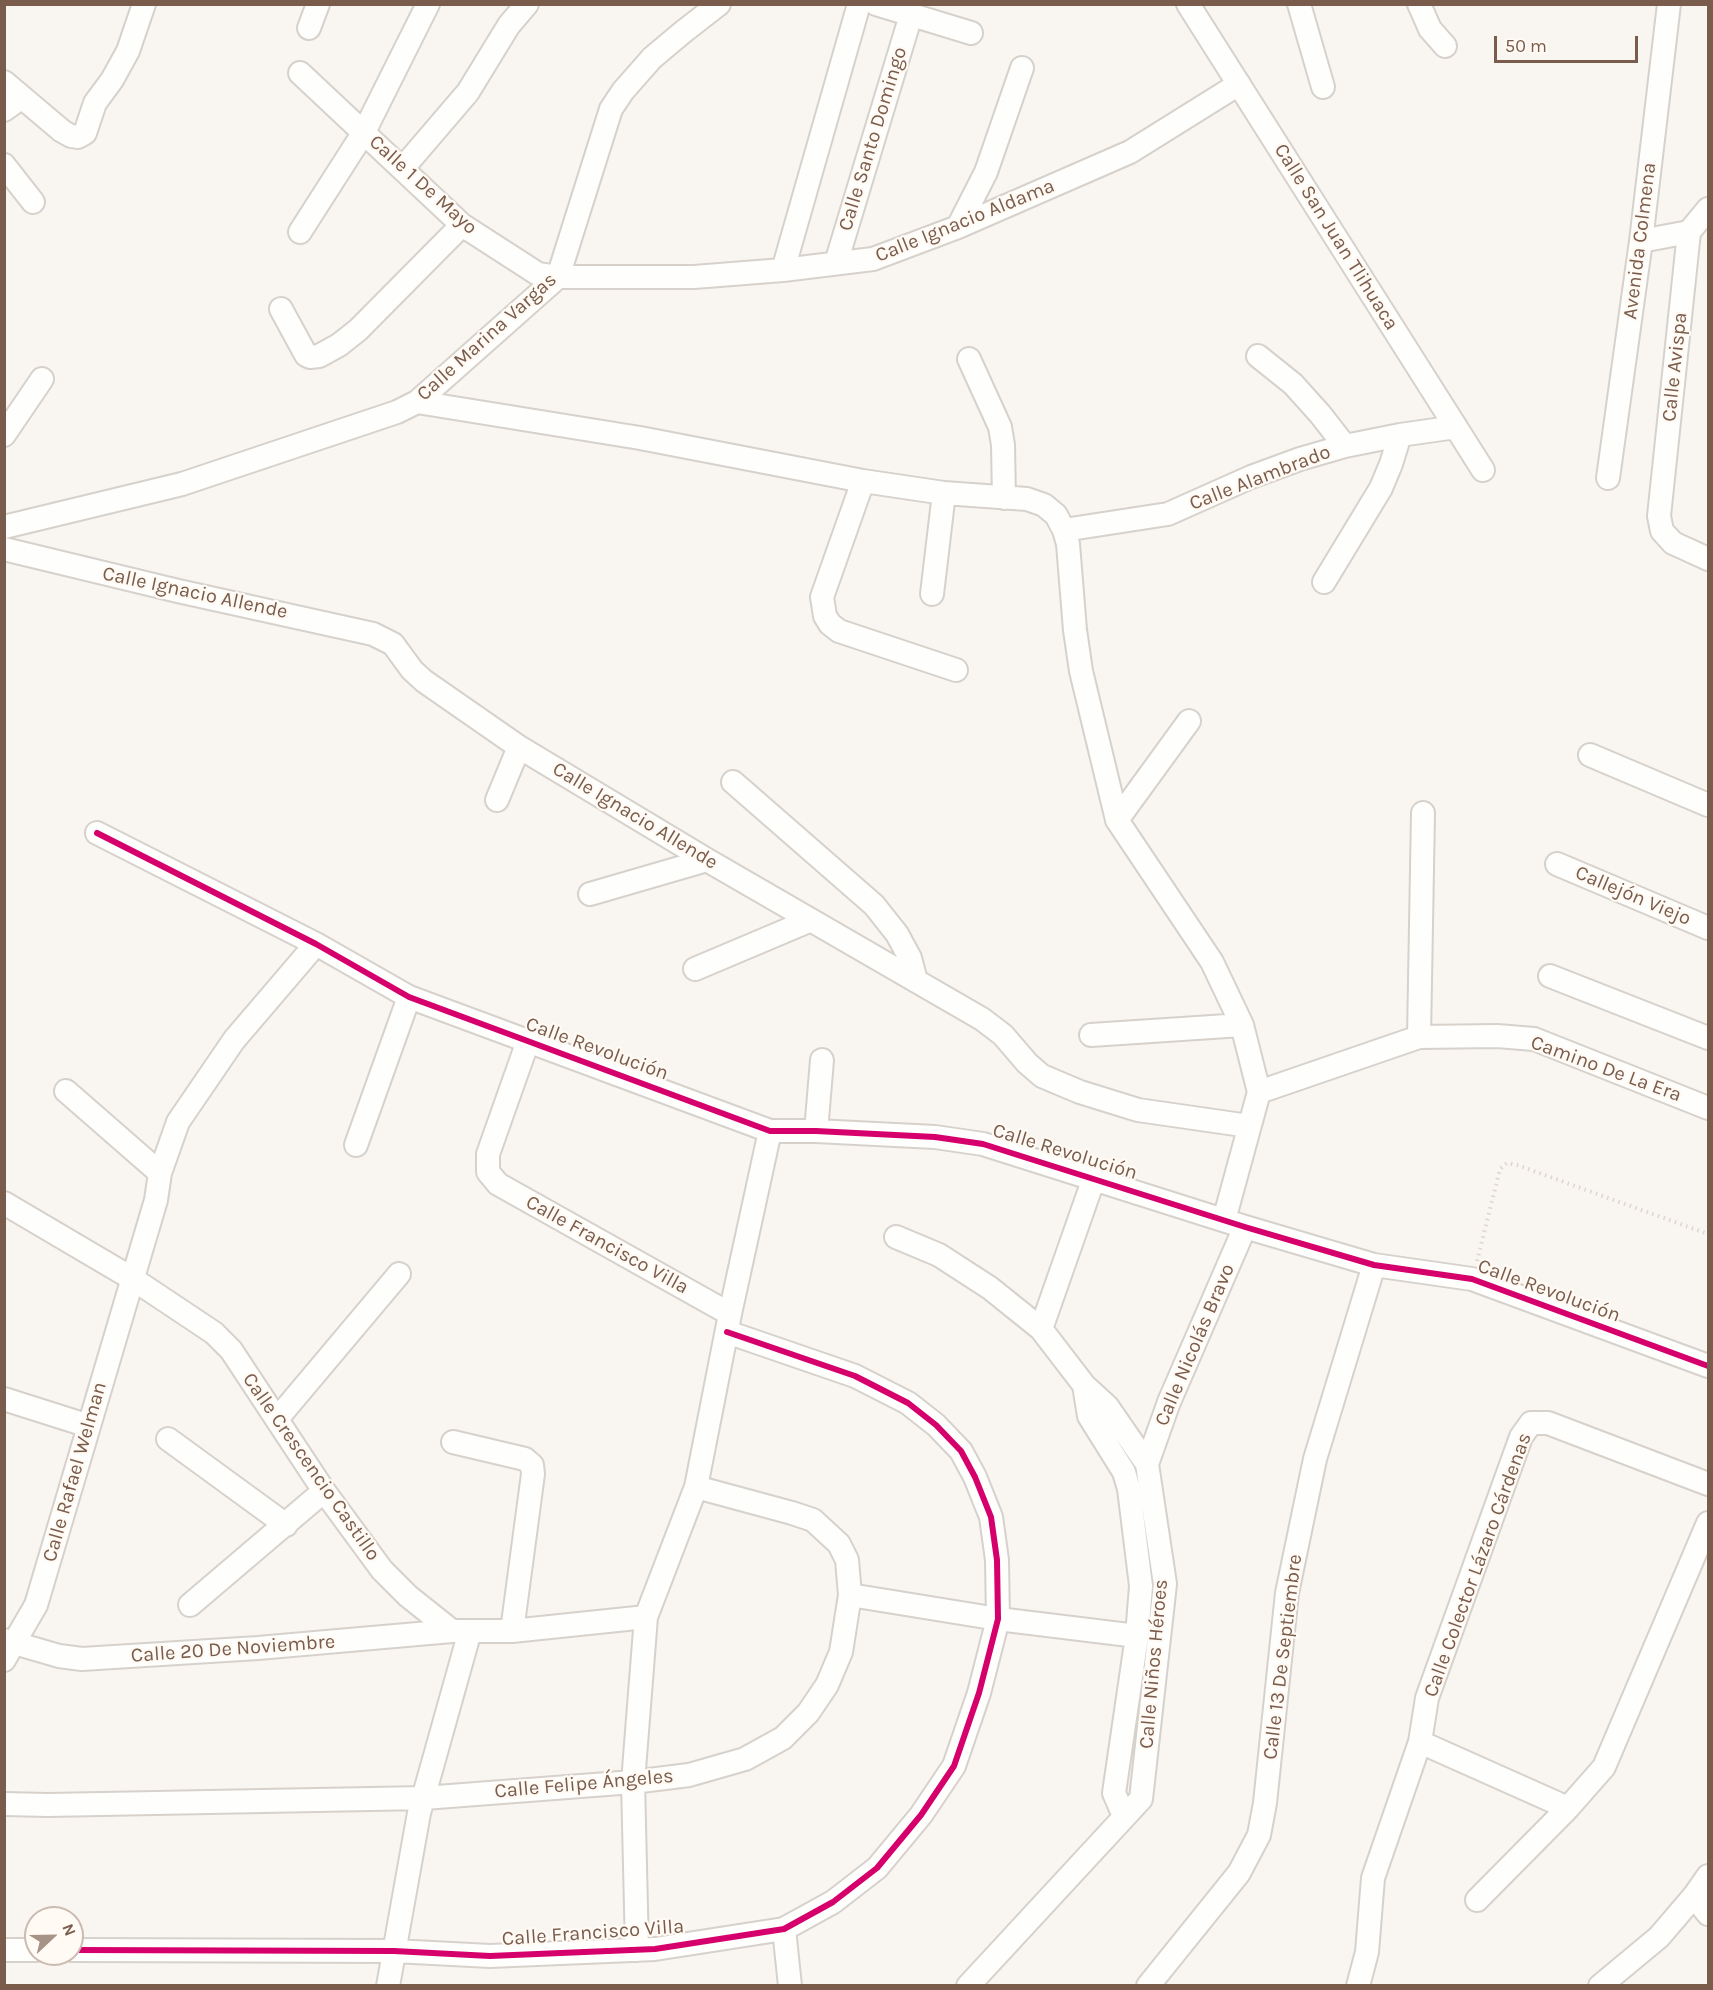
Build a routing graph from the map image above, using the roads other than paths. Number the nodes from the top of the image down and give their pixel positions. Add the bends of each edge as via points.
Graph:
1 (144, 4) edge
2 (318, 4) edge
3 (428, 4) edge
4 (527, 4) edge
5 (859, 4) edge
6 (876, 4) edge
7 (1188, 4) edge
8 (1299, 4) edge
9 (1419, 4) edge
10 (1670, 4) edge
11 (710, 7) edge
12 (910, 15) junction
13 (309, 28) dead end
14 (971, 33) dead end
15 (1445, 46) dead end
16 (1022, 68) dead end
17 (300, 73) dead end
18 (4, 82) edge
19 (1239, 84) junction
20 (1323, 87) dead end
21 (13, 103) edge
22 (364, 132) junction
23 (4, 165) edge
24 (403, 168) junction
25 (33, 201) dead end
26 (1708, 209) edge
27 (462, 225) junction
28 (958, 228) junction
29 (300, 232) dead end
30 (1689, 232) junction
31 (1641, 241) junction
32 (836, 263) junction
33 (783, 270) junction
34 (558, 277) junction
35 (281, 309) dead end
36 (1258, 356) dead end
37 (969, 359) dead end
38 (42, 379) dead end
39 (417, 402) junction
40 (1456, 427) junction
41 (4, 435) edge
42 (1400, 435) junction
43 (1345, 446) junction
44 (1483, 470) dead end
45 (1608, 478) dead end
46 (863, 481) junction
47 (944, 493) junction
48 (1004, 498) junction
49 (4, 527) edge
50 (1064, 530) junction
51 (4, 549) edge
52 (1708, 559) edge
53 (1324, 582) dead end
54 (932, 594) dead end
55 (956, 670) dead end
56 (1189, 721) dead end
57 (519, 747) junction
58 (1590, 754) dead end
59 (733, 782) dead end
60 (497, 800) dead end
61 (1708, 806) edge
62 (1423, 813) dead end
63 (1117, 820) junction
64 (97, 833) dead end
65 (707, 860) junction
66 (1557, 864) dead end
67 (590, 894) dead end
68 (811, 920) junction
69 (1708, 928) edge
70 (316, 944) junction
71 (695, 969) dead end
72 (1550, 976) dead end
73 (916, 981) junction
74 (410, 997) junction
75 (1242, 1025) junction
76 (1091, 1035) dead end
77 (1419, 1037) junction
78 (1708, 1038) edge
79 (528, 1041) junction
80 (822, 1060) dead end
81 (66, 1092) dead end
82 (1259, 1092) junction
83 (1708, 1108) edge
84 (1249, 1126) junction
85 (770, 1131) junction
86 (816, 1131) junction
87 (356, 1145) dead end
88 (160, 1173) junction
89 (1094, 1178) junction
90 (4, 1203) edge
91 (1235, 1223) junction
92 (896, 1237) dead end
93 (1374, 1266) junction
94 (399, 1274) dead end
95 (133, 1279) junction
96 (728, 1323) junction
97 (1041, 1329) junction
98 (1708, 1366) edge
99 (1084, 1385) junction
100 (4, 1399) edge
101 (277, 1419) junction
102 (89, 1426) junction
103 (168, 1439) dead end
104 (453, 1442) dead end
105 (1147, 1464) junction
106 (1708, 1484) edge
107 (696, 1487) junction
108 (324, 1491) junction
109 (1708, 1523) edge
110 (286, 1525) junction
111 (850, 1595) junction
112 (190, 1605) dead end
113 (646, 1617) junction
114 (998, 1619) junction
115 (461, 1631) junction
116 (512, 1631) junction
117 (1137, 1636) junction
118 (8, 1647) edge
119 (1420, 1742) junction
120 (633, 1782) junction
121 (424, 1798) junction
122 (4, 1804) edge
123 (1568, 1808) junction
124 (1124, 1816) junction
125 (1708, 1876) edge
126 (1477, 1900) dead end
127 (1701, 1905) edge
128 (784, 1929) junction
129 (4, 1950) edge
130 (24, 1950) edge
131 (84, 1950) edge
132 (637, 1950) junction
133 (394, 1951) junction
134 (388, 1986) edge
135 (790, 1986) edge
136 (968, 1986) edge
137 (1148, 1986) edge
138 (1358, 1986) edge
139 (1600, 1986) edge

1 - 21 street via 128,51 95,103 85,133 71,136
2 - 13 street
3 - 22 street
4 - 24 street via 509,25 468,92
5 - 33 street
6 - 12 street
7 - 19 street, Calle San Juan Tlihuaca
8 - 20 street
9 - 15 street via 1430,29
10 - 31 street, Avenida Colmena
11 - 34 street, Calle Marina Vargas via 652,58 611,109
12 - 14 street
12 - 32 street, Calle Santo Domingo
16 - 28 street via 986,172
17 - 22 street, Calle 1 De Mayo
18 - 21 street
19 - 28 street, Calle Ignacio Aldama via 1130,152
19 - 40 street, Calle San Juan Tlihuaca
22 - 24 street, Calle 1 De Mayo
22 - 29 street
23 - 25 street
24 - 27 street, Calle 1 De Mayo
26 - 30 street
27 - 34 street, Calle 1 De Mayo via 538,274
27 - 35 street via 358,330 319,356 306,355
28 - 32 street, Calle Ignacio Aldama via 873,259
30 - 31 street
30 - 52 street, Calle Avispa via 1659,516 1662,531 1673,543
31 - 45 street, Avenida Colmena
32 - 33 street, Calle Ignacio Aldama
33 - 34 street, Calle Ignacio Aldama via 694,277
34 - 39 street, Calle Marina Vargas
36 - 43 street via 1293,384
37 - 48 street via 1000,427
38 - 41 street
39 - 46 street via 640,438
39 - 49 street, Calle Marina Vargas via 182,484
40 - 42 street, Calle Alambrado
40 - 44 street, Calle San Juan Tlihuaca
42 - 43 street, Calle Alambrado
42 - 53 street via 1381,488
43 - 50 street, Calle Alambrado via 1260,474 1168,514
46 - 47 street
46 - 55 street via 822,597 825,616 839,631
47 - 48 street
47 - 54 street
48 - 50 street via 1044,505 1056,515
50 - 63 street via 1081,671
51 - 57 street, Calle Ignacio Allende via 373,633 393,644 424,681
56 - 63 street
57 - 60 street
57 - 65 street, Calle Ignacio Allende
58 - 61 street
59 - 73 street via 874,905 897,934 910,958
62 - 77 street
63 - 75 street via 1212,962
64 - 70 street, Calle Revolución
65 - 67 street
65 - 68 street, Calle Ignacio Allende
66 - 69 street, Callejón Viejo
68 - 71 street
68 - 73 street, Calle Ignacio Allende
70 - 74 street, Calle Revolución
70 - 88 street, Calle Rafael Welman via 234,1040 178,1122
72 - 78 street
73 - 84 street, Calle Ignacio Allende via 982,1019 1042,1076 1138,1110
74 - 79 street, Calle Revolución
74 - 87 street
75 - 76 street
75 - 82 street
77 - 82 street, Camino De La Era
77 - 83 street, Camino De La Era via 1497,1036 1534,1040
79 - 85 street, Calle Revolución
79 - 96 street, Calle Francisco Villa via 488,1154 488,1172 498,1184
80 - 86 street
81 - 88 street
82 - 84 street, Calle Nicolás Bravo
84 - 91 street, Calle Nicolás Bravo
85 - 86 street, Calle Revolución
85 - 96 street
86 - 89 street, Calle Revolución via 935,1137 983,1144
88 - 95 street, Calle Rafael Welman
89 - 91 street, Calle Revolución
89 - 97 street
90 - 95 street, Calle Crescencio Castillo
91 - 93 street, Calle Revolución
91 - 105 street, Calle Nicolás Bravo
92 - 97 street, Calle Niños Héroes via 939,1255 990,1288
93 - 98 street, Calle Revolución via 1472,1279
93 - 137 street, Calle 13 De Septiembre via 1315,1459 1287,1593 1259,1835 1239,1873
94 - 101 street
95 - 101 street, Calle Crescencio Castillo via 214,1333 231,1350
95 - 102 street, Calle Rafael Welman
96 - 107 street
96 - 114 street, Calle Francisco Villa via 855,1376 908,1403 961,1451 991,1517 997,1560
97 - 99 street, Calle Niños Héroes
99 - 105 street, Calle Niños Héroes via 1107,1406
99 - 117 street, Calle Niños Héroes via 1089,1416 1118,1460 1129,1490 1141,1586
100 - 102 street
101 - 108 street, Calle Crescencio Castillo
102 - 118 street, Calle Rafael Welman via 36,1605
103 - 110 street
104 - 116 street via 532,1465
105 - 124 street, Calle Niños Héroes via 1165,1584 1141,1799
106 - 119 street, Calle Colector Lázaro Cárdenas via 1548,1423 1532,1423 1521,1437 1427,1698
107 - 111 street, Calle Felipe Ángeles via 813,1520 839,1544 847,1560
107 - 113 street
108 - 110 street
108 - 115 street, Calle Crescencio Castillo via 382,1570 408,1596
109 - 123 street via 1604,1767
110 - 112 street
111 - 114 street
111 - 120 street, Calle Felipe Ángeles via 841,1652 826,1685 808,1713 783,1738 745,1759 689,1775
113 - 116 street
113 - 120 street
114 - 117 street
114 - 128 street, Calle Francisco Villa via 979,1693 954,1766 921,1815 877,1868 833,1902
115 - 116 street
115 - 118 street, Calle 20 De Noviembre via 82,1659
115 - 121 street
117 - 124 street, Calle Niños Héroes via 1114,1792
119 - 123 street
119 - 138 street via 1373,1878 1367,1952
120 - 121 street, Calle Felipe Ángeles
120 - 132 street
121 - 122 street, Calle Felipe Ángeles
121 - 133 street
123 - 126 street
124 - 136 street, Calle Niños Héroes
125 - 127 street
127 - 139 street
128 - 132 street, Calle Francisco Villa
128 - 135 street
129 - 130 street
131 - 133 street, Calle Francisco Villa
132 - 133 street, Calle Francisco Villa via 490,1956
133 - 134 street

